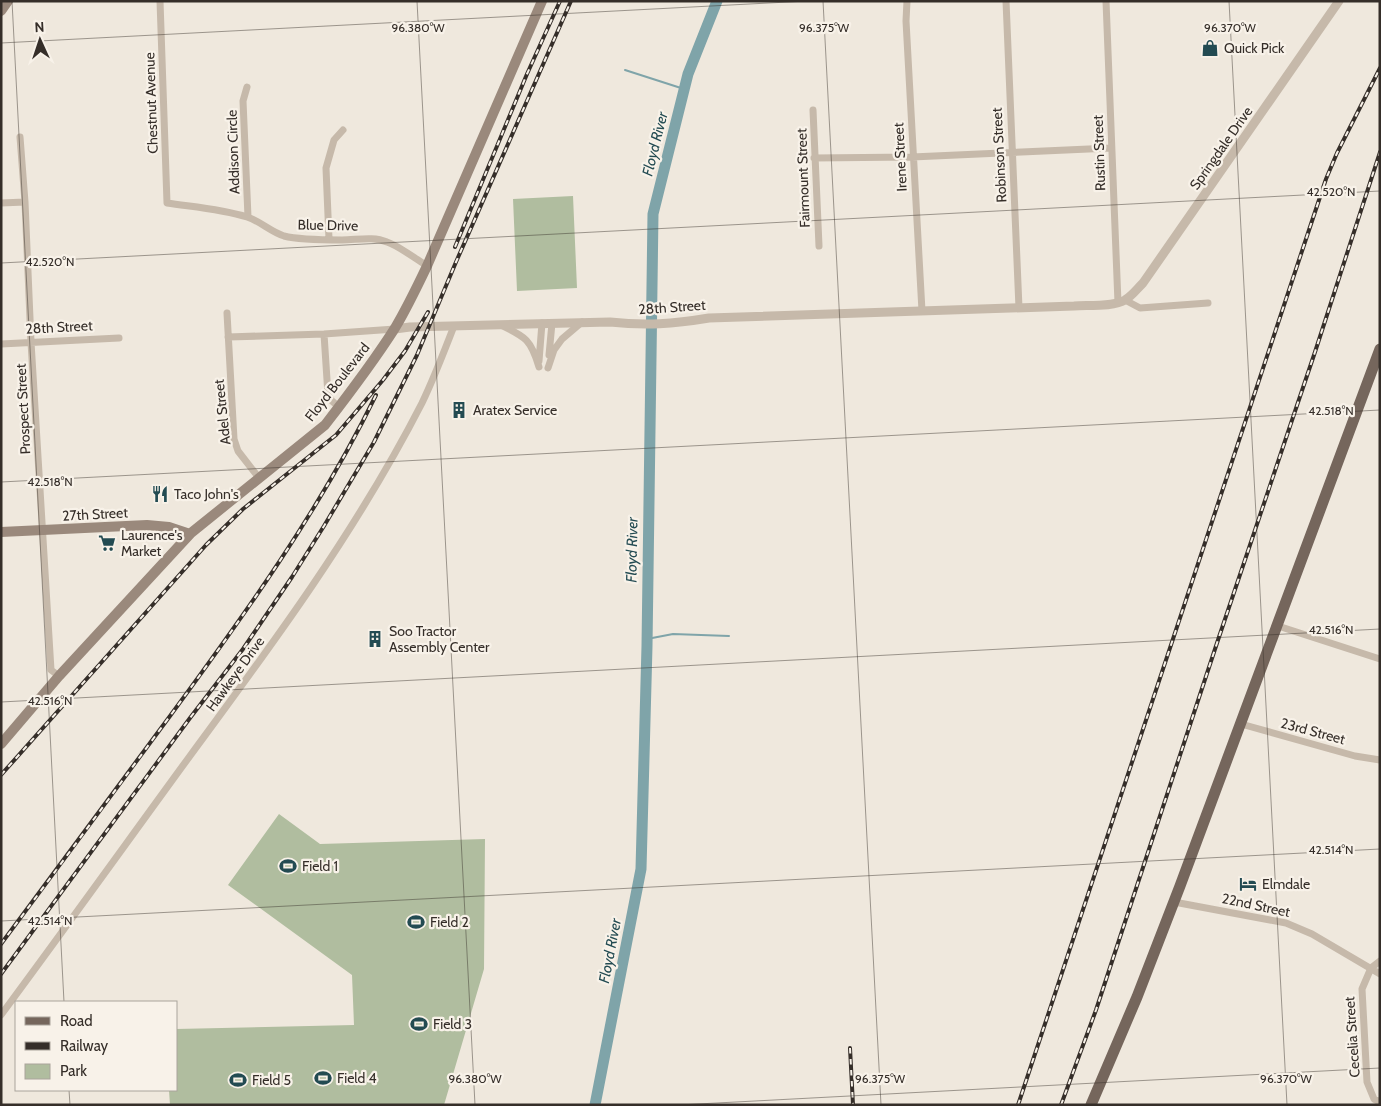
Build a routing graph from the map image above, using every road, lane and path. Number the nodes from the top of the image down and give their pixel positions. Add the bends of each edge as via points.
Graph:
1 (8, 1) edge
2 (160, 1) edge
3 (542, 1) edge
4 (907, 1) edge
5 (1006, 1) edge
6 (1106, 1) edge
7 (1339, 1) edge
8 (1, 11) edge
9 (247, 87) dead end
10 (813, 110) dead end
11 (343, 130) dead end
12 (20, 137) dead end
13 (1112, 148) junction
14 (1011, 152) junction
15 (912, 157) junction
16 (814, 158) junction
17 (1, 202) edge
18 (25, 202) junction
19 (167, 203) joint
20 (248, 217) junction
21 (329, 239) junction
22 (818, 246) dead end
23 (426, 266) junction
24 (1122, 301) junction
25 (1208, 304) dead end
26 (1019, 308) junction
27 (922, 311) junction
28 (227, 313) dead end
29 (582, 322) junction
30 (542, 323) junction
31 (552, 323) junction
32 (501, 325) junction
33 (454, 326) junction
34 (394, 329) junction
35 (324, 334) junction
36 (228, 337) junction
37 (119, 338) dead end
38 (31, 342) junction
39 (1, 344) edge
40 (1380, 349) edge
41 (339, 407) junction
42 (259, 478) junction
43 (43, 530) junction
44 (1, 532) edge
45 (190, 534) junction
46 (1278, 626) junction
47 (1380, 659) edge
48 (59, 676) junction
49 (1241, 724) junction
50 (1, 744) edge
51 (1380, 760) edge
52 (1174, 902) junction
53 (1380, 961) edge
54 (1370, 968) junction
55 (1380, 974) edge
56 (1, 1015) edge
57 (1380, 1102) edge
58 (1091, 1105) edge

1 - 8 main road
2 - 19 street, Chestnut Avenue
3 - 23 main road, Floyd Boulevard
4 - 15 street, Irene Street
5 - 14 street, Robinson Street
6 - 13 street, Rustin Street
7 - 24 street, Springdale Drive via 1142,283
9 - 20 street, Addison Circle via 243,101
10 - 16 street, Fairmount Street
11 - 21 street via 334,140 326,168
12 - 18 street, Prospect Street
13 - 14 street
13 - 24 street, Rustin Street
14 - 15 street
14 - 26 street, Robinson Street
15 - 16 street
15 - 27 street, Irene Street
16 - 22 street, Fairmount Street
17 - 18 street
18 - 38 street, Prospect Street
19 - 20 street, Blue Drive
20 - 21 street, Blue Drive via 284,236
21 - 23 street, Blue Drive via 369,238 388,242
23 - 34 main road, Floyd Boulevard
24 - 25 street via 1140,308
24 - 26 street, 28th Street
26 - 27 street, 28th Street
27 - 29 street, 28th Street via 709,318 656,325
28 - 36 street, Adel Street
29 - 31 street, 28th Street
29 - 31 street via 554,350 548,368
30 - 31 street, 28th Street
30 - 32 street, 28th Street
30 - 32 street via 539,367 527,340
32 - 33 street, 28th Street
33 - 34 street, 28th Street
33 - 56 street, Hawkeye Drive via 423,402 356,520 273,644
34 - 35 street, 28th Street
34 - 41 main road, Floyd Boulevard
35 - 36 street, 28th Street
35 - 41 street via 328,395
36 - 42 street, Adel Street via 234,439 238,450
37 - 38 street, 28th Street
38 - 39 street, 28th Street
38 - 43 street, Prospect Street
40 - 46 main road
41 - 42 main road, Floyd Boulevard via 325,425
42 - 45 main road, Floyd Boulevard
43 - 44 main road, 27th Street
43 - 45 main road, 27th Street via 146,525 169,527
43 - 48 street, Prospect Street via 51,670
45 - 48 main road, Floyd Boulevard
46 - 47 street
46 - 49 main road
48 - 50 main road, Floyd Boulevard
49 - 51 street, 23rd Street
49 - 52 main road
52 - 54 street, 22nd Street via 1286,923 1312,934
52 - 58 main road
53 - 54 street
54 - 55 street, 22nd Street
54 - 57 street, Cecelia Street via 1362,989 1365,1061 1367,1082 1374,1099

